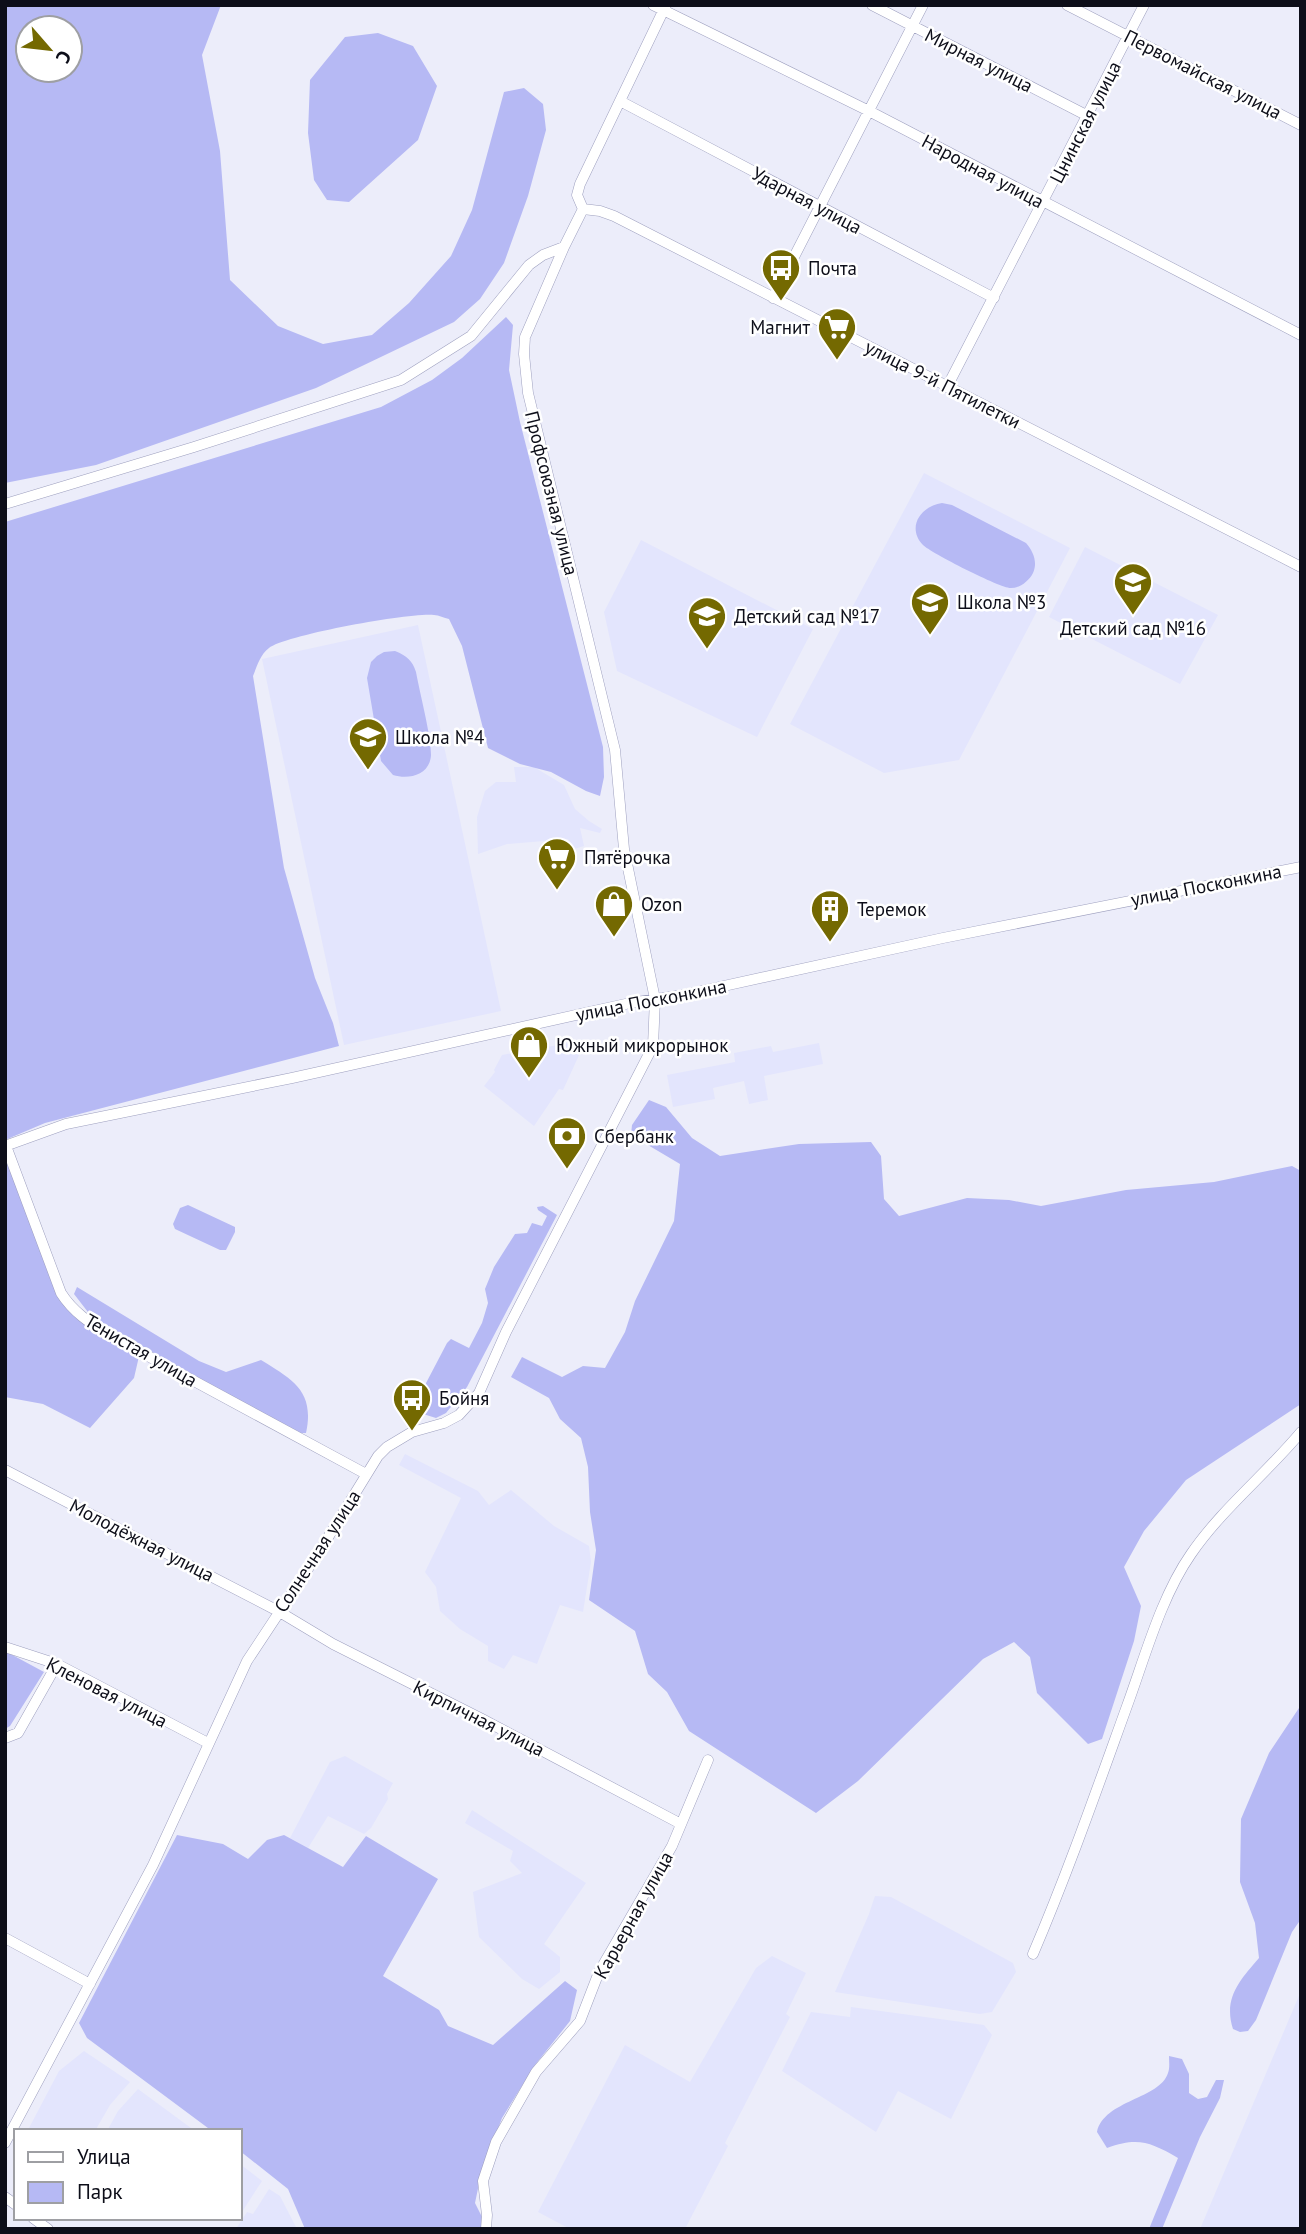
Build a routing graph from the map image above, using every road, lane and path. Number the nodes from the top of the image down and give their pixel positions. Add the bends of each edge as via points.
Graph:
1 (653, 5) edge
2 (872, 5) edge
3 (923, 5) edge
4 (1067, 5) edge
5 (1144, 5) edge
6 (665, 8) edge
7 (913, 26) junction
8 (1128, 36) junction
9 (620, 101) junction
10 (869, 111) junction
11 (1086, 115) junction
12 (1301, 125) edge
13 (1044, 203) junction
14 (821, 207) junction
15 (583, 209) junction
16 (564, 247) junction
17 (773, 298) junction
18 (994, 298) junction
19 (1301, 335) edge
20 (947, 387) junction
21 (5, 504) edge
22 (1301, 567) edge
23 (1301, 867) edge
24 (655, 999) junction
25 (5, 1146) edge
26 (1301, 1432) edge
27 (5, 1470) edge
28 (366, 1474) junction
29 (278, 1611) junction
30 (5, 1647) edge
31 (57, 1664) junction
32 (5, 1738) edge
33 (208, 1743) junction
34 (708, 1760) dead end
35 (681, 1824) junction
36 (5, 1938) edge
37 (1033, 1954) dead end
38 (90, 1984) junction
39 (5, 2143) edge
40 (485, 2229) edge

1 - 6 street, Народная улица
2 - 7 street, Мирная улица
3 - 7 street
4 - 8 street, Первомайская улица
5 - 8 street, Цнинская улица
6 - 9 street, Профсоюзная улица
6 - 10 street, Народная улица
7 - 10 street
7 - 11 street, Мирная улица
8 - 11 street, Цнинская улица
8 - 12 street, Первомайская улица
9 - 14 street, Ударная улица
9 - 15 street, Профсоюзная улица via 580,184 577,195
10 - 13 street, Народная улица
10 - 14 street
11 - 13 street, Цнинская улица
13 - 18 street, Цнинская улица
13 - 19 street, Народная улица
14 - 17 street
14 - 18 street, Ударная улица
15 - 16 street, Профсоюзная улица
15 - 17 street, улица 9-й Пятилетки via 614,216
16 - 21 street via 529,265 471,336 401,380
16 - 24 street, Профсоюзная улица via 525,337 528,393 615,750 623,842
17 - 20 street, улица 9-й Пятилетки
18 - 20 street, Цнинская улица
20 - 22 street, улица 9-й Пятилетки
23 - 24 street, улица Посконкина
24 - 25 street, улица Посконкина via 66,1124
24 - 28 street, Солнечная улица via 649,1055 479,1393 452,1420 412,1432 387,1447
25 - 28 street, Тенистая улица via 61,1293 74,1310 109,1335
26 - 37 street via 1207,1533 1180,1573
27 - 29 street, Молодёжная улица
28 - 29 street, Солнечная улица
29 - 33 street, Солнечная улица via 247,1661
29 - 35 street, Кирпичная улица
30 - 31 street, Кленовая улица
31 - 32 street via 18,1732
31 - 33 street, Кленовая улица
33 - 38 street, Солнечная улица via 153,1865
34 - 35 street, Карьерная улица
35 - 40 street, Карьерная улица via 599,1972 580,2021 536,2072 496,2142 483,2181
36 - 38 street
38 - 39 street, Солнечная улица

